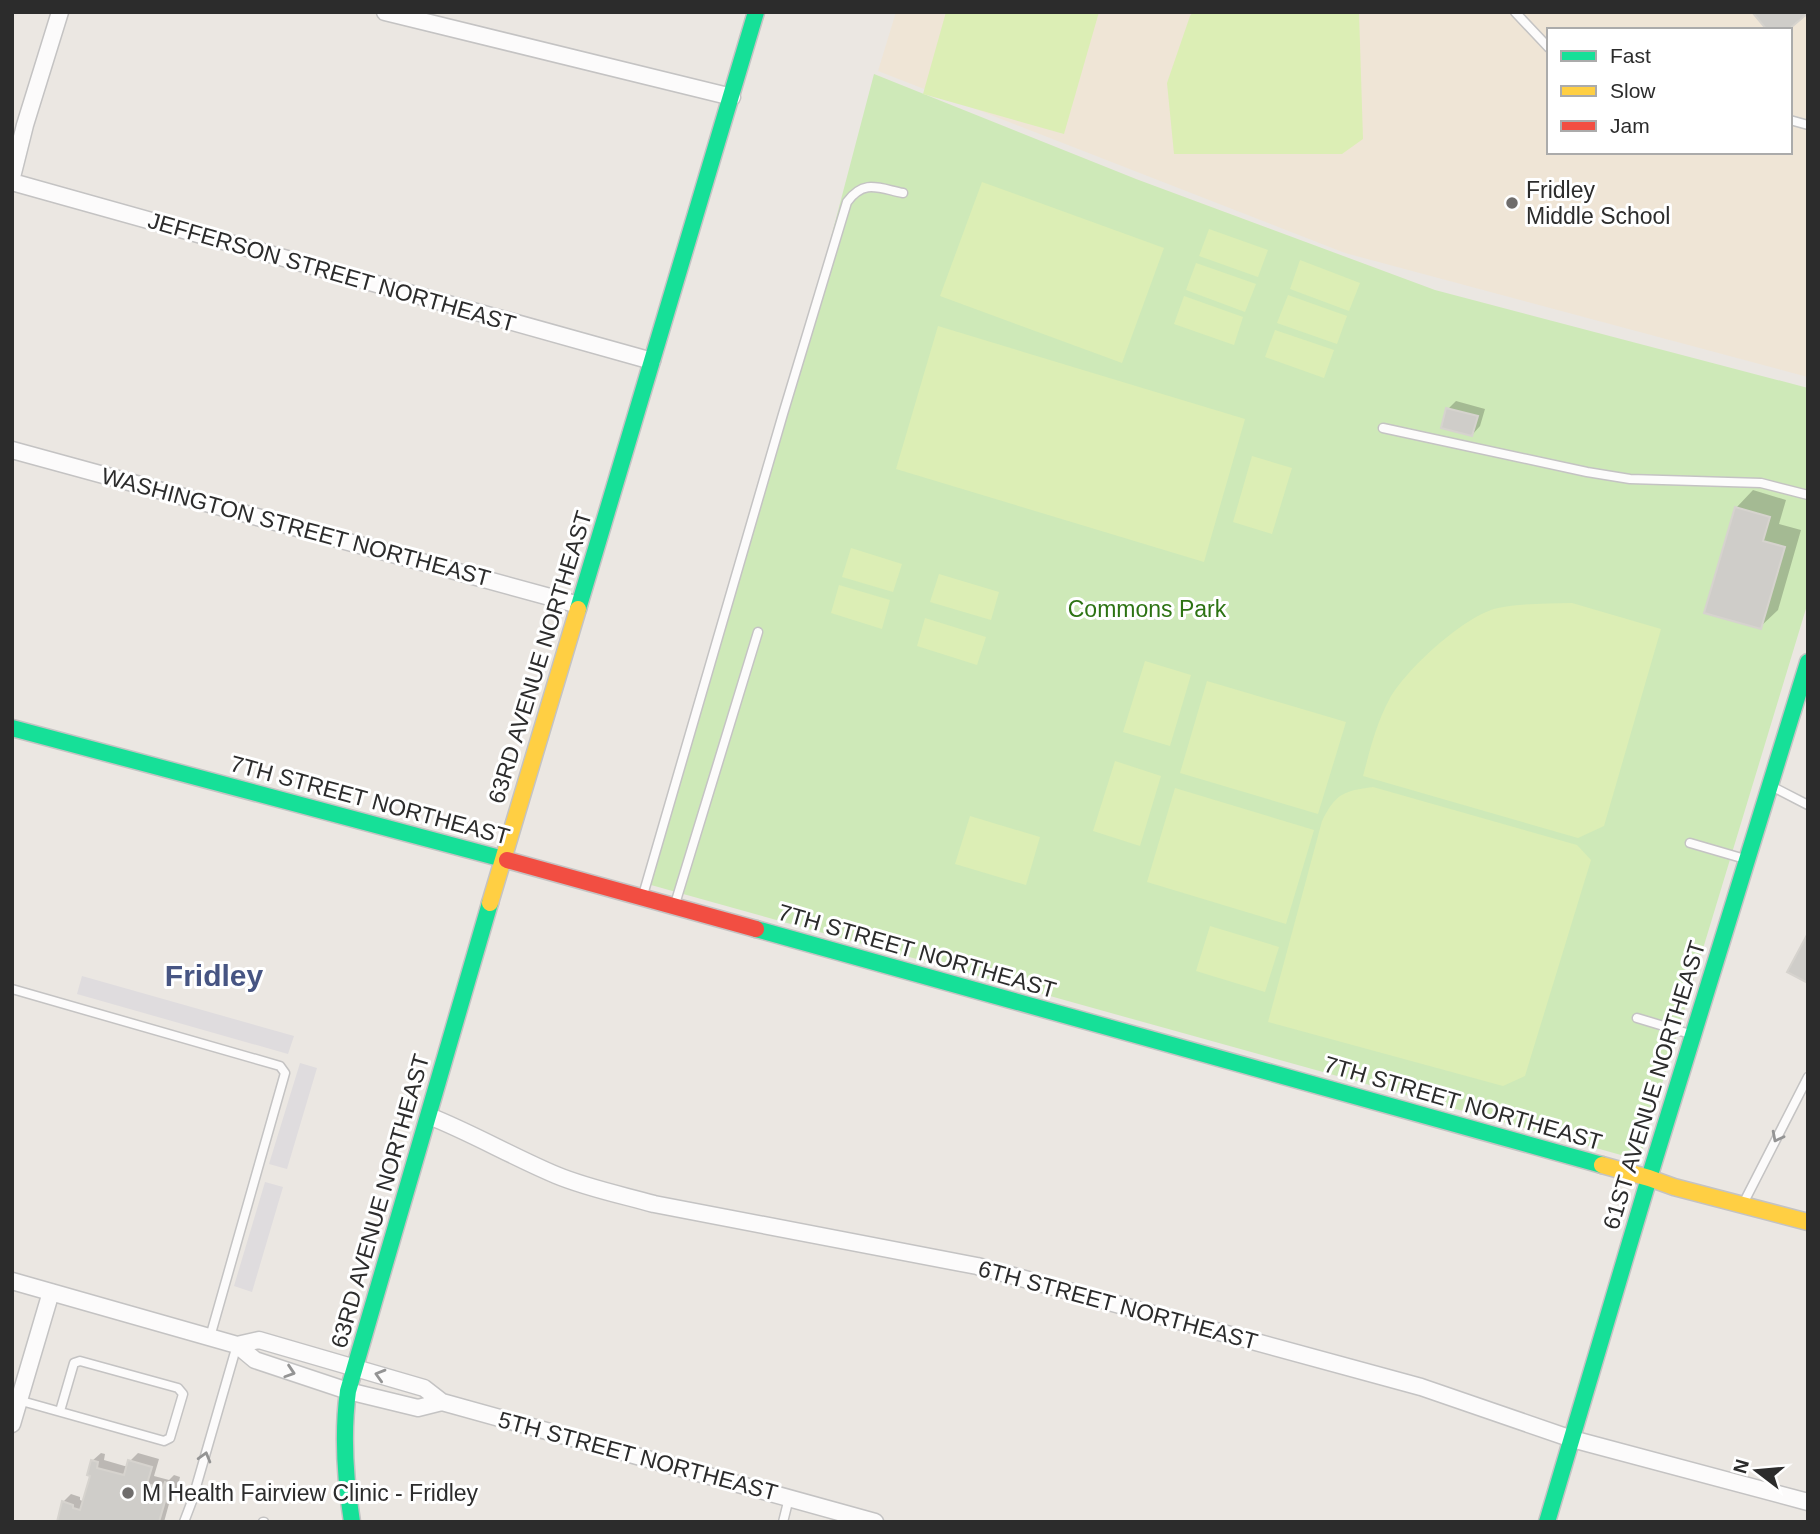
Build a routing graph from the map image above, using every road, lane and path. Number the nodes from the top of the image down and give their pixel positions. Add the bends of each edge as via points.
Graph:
1 (60, 12) edge
2 (385, 12) edge
3 (756, 12) edge
4 (1515, 12) edge
5 (1547, 46) edge
6 (732, 97) junction
7 (12, 177) edge
8 (12, 182) edge
9 (903, 193) dead end
10 (652, 361) junction
11 (1383, 428) dead end
12 (12, 450) edge
13 (1808, 495) edge
14 (579, 605) junction
15 (758, 632) dead end
16 (1808, 663) edge
17 (12, 728) edge
18 (1771, 786) junction
19 (1808, 805) edge
20 (1690, 842) dead end
21 (503, 859) junction
22 (1748, 860) junction
23 (642, 898) junction
24 (674, 907) junction
25 (12, 989) edge
26 (1637, 1018) dead end
27 (1693, 1035) junction
28 (1808, 1077) edge
29 (429, 1116) junction
30 (1648, 1178) junction
31 (1742, 1204) junction
32 (1808, 1222) edge
33 (12, 1281) edge
34 (51, 1292) junction
35 (209, 1336) junction
36 (237, 1345) junction
37 (354, 1368) junction
38 (348, 1391) junction
39 (16, 1399) edge
40 (442, 1402) junction
41 (60, 1411) junction
42 (12, 1424) edge
43 (1572, 1439) junction
44 (789, 1498) junction
45 (1808, 1502) edge
46 (184, 1522) edge
47 (352, 1522) edge
48 (783, 1522) edge
49 (875, 1522) edge
50 (1547, 1522) edge

1 - 7 street
2 - 6 street
3 - 6 street, 63RD AVENUE NORTHEAST
4 - 5 lane
6 - 10 street, 63RD AVENUE NORTHEAST
8 - 10 street, JEFFERSON STREET NORTHEAST
9 - 23 lane via 863,187 846,202
10 - 14 street, 63RD AVENUE NORTHEAST
11 - 13 lane via 1630,479 1761,483
12 - 14 street, WASHINGTON STREET NORTHEAST
14 - 21 street, 63RD AVENUE NORTHEAST
15 - 24 lane
16 - 18 street, 61ST AVENUE NORTHEAST
17 - 21 street, 7TH STREET NORTHEAST
18 - 19 lane
18 - 22 street, 61ST AVENUE NORTHEAST
20 - 22 lane
21 - 23 street, 7TH STREET NORTHEAST
21 - 29 street, 63RD AVENUE NORTHEAST
22 - 27 street, 61ST AVENUE NORTHEAST
23 - 24 street, 7TH STREET NORTHEAST
24 - 30 street, 7TH STREET NORTHEAST
25 - 35 lane via 284,1070
26 - 27 lane
27 - 30 street, 61ST AVENUE NORTHEAST
28 -> 31 lane
29 - 37 street, 63RD AVENUE NORTHEAST
29 - 43 street, 6TH STREET NORTHEAST via 559,1176 606,1191 977,1266 1421,1387
30 - 31 street, 7TH STREET NORTHEAST
30 - 43 street, 61ST AVENUE NORTHEAST
31 - 32 street, 7TH STREET NORTHEAST
33 - 34 street, 5TH STREET NORTHEAST
34 - 35 street, 5TH STREET NORTHEAST
34 - 39 street
35 - 36 street, 5TH STREET NORTHEAST
36 - 37 street, 5TH STREET NORTHEAST via 259,1340
36 -> 38 street, 5TH STREET NORTHEAST via 255,1360
46 -> 36 lane
37 - 38 street, 63RD AVENUE NORTHEAST
40 -> 37 street, 5TH STREET NORTHEAST via 424,1388
38 - 40 street, 5TH STREET NORTHEAST via 418,1408
38 - 47 street, 63RD AVENUE NORTHEAST via 343,1438
39 - 41 lane
39 - 42 street
40 - 44 street, 5TH STREET NORTHEAST
41 - 41 lane via 164,1441 170,1438 183,1394 178,1388 80,1361 74,1363
43 - 45 street, 6TH STREET NORTHEAST
43 - 50 street, 61ST AVENUE NORTHEAST
44 - 48 lane
44 - 49 street, 5TH STREET NORTHEAST

